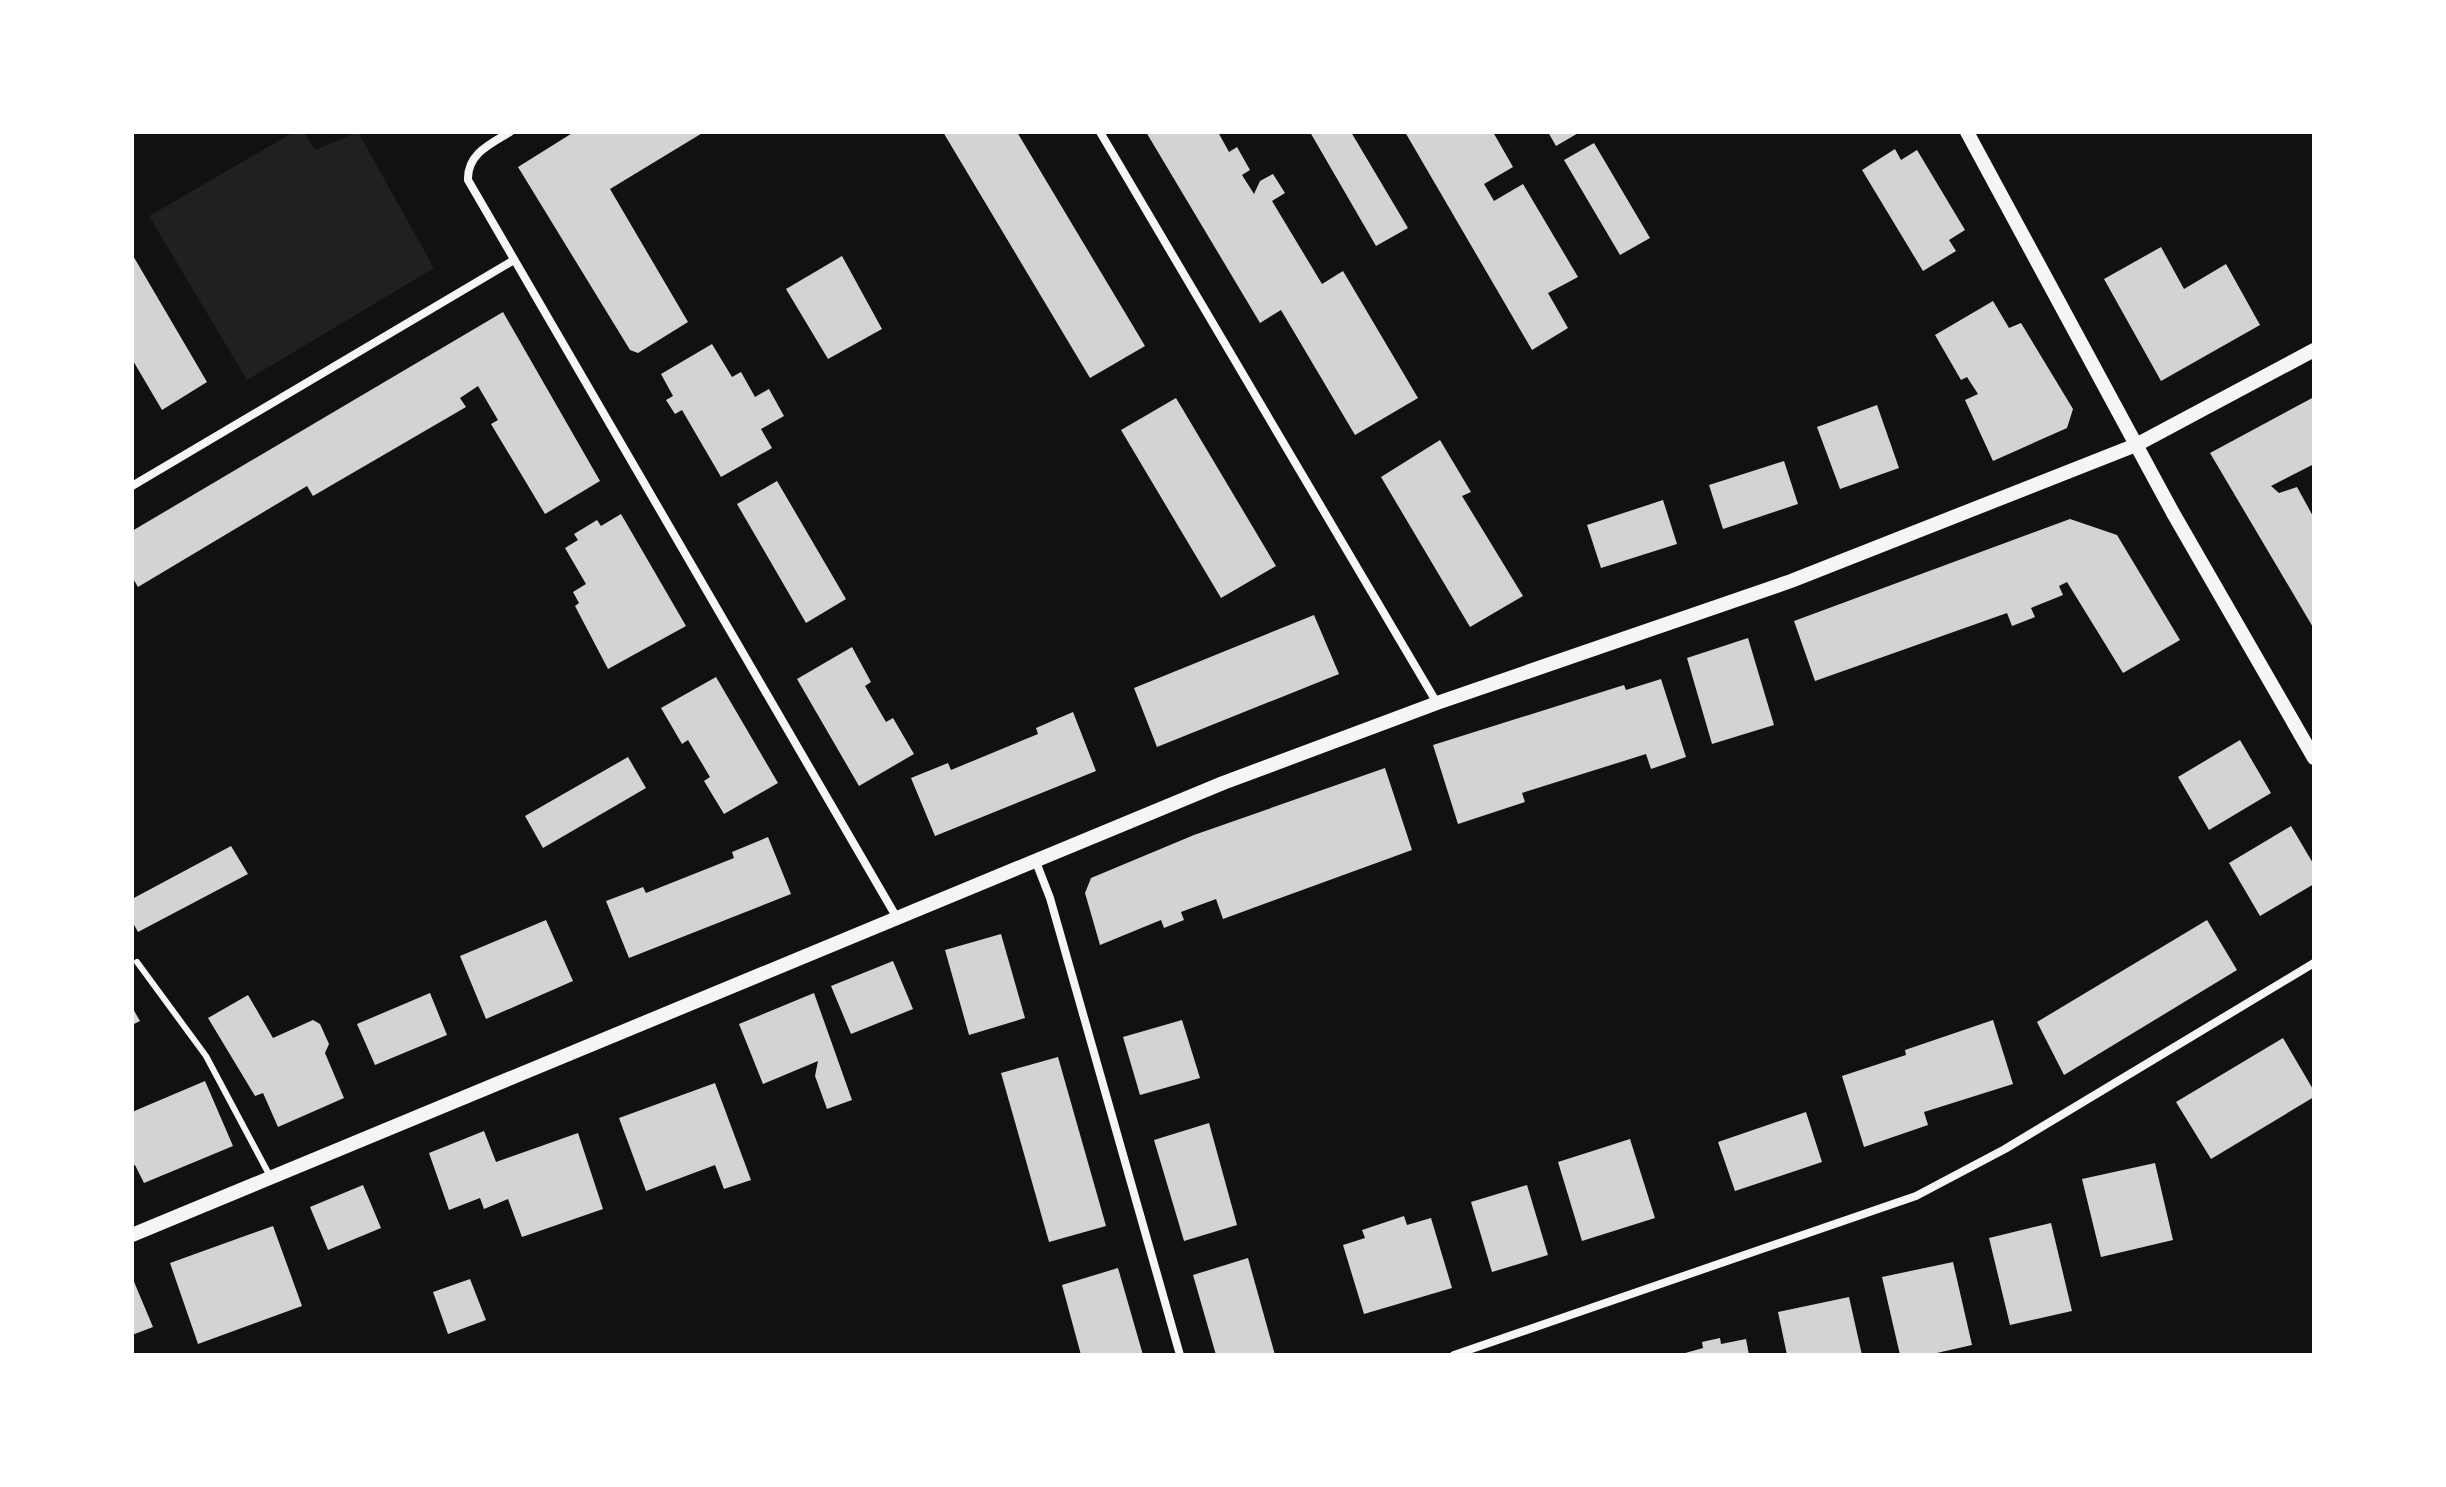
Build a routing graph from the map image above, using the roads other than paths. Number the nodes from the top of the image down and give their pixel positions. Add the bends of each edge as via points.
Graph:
1 (510, 132) edge
2 (1100, 132) edge
3 (1967, 132) edge
4 (514, 260) junction
5 (2314, 350) edge
6 (2136, 445) junction
7 (132, 486) edge
8 (1437, 703) junction
9 (2314, 758) edge
10 (1036, 862) junction
11 (897, 918) junction
12 (137, 962) dead end
13 (2314, 963) edge
14 (271, 1178) junction
15 (132, 1235) edge
16 (1180, 1355) edge
17 (1454, 1355) edge

1 - 4 street via 467,168 468,180
2 - 8 street
3 - 6 street
4 - 7 street
4 - 11 street
5 - 6 street
6 - 8 street via 1791,581
6 - 9 street
8 - 10 street via 1223,783
10 - 11 street
10 - 16 street
11 - 14 street
12 - 14 lane via 206,1056
13 - 17 street via 2005,1149 1916,1196
14 - 15 street

